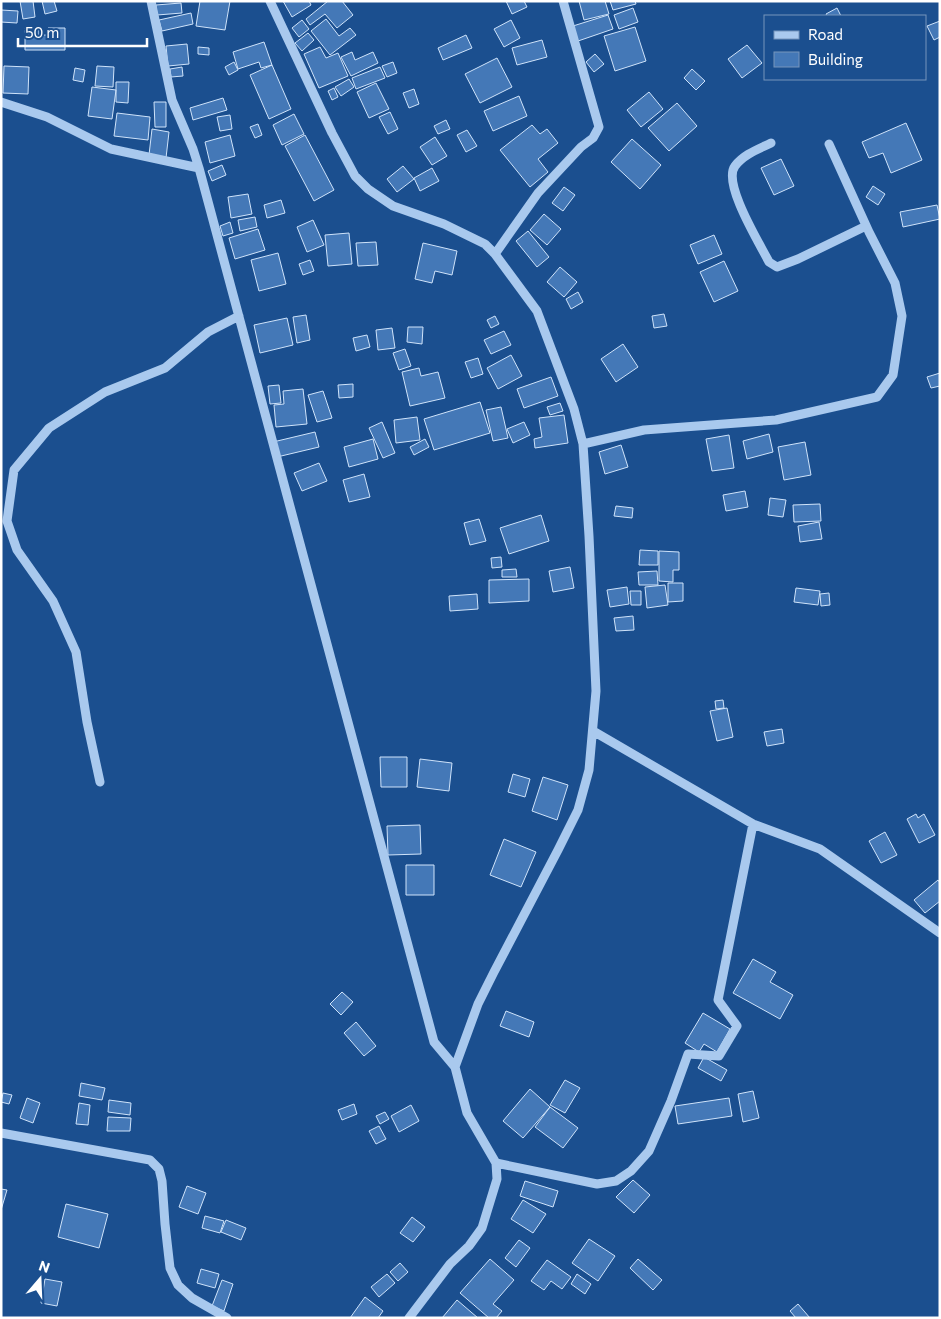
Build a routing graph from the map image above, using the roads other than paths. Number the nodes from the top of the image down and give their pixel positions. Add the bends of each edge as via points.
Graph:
1 (151, 1) edge
2 (270, 1) edge
3 (564, 1) edge
4 (1, 102) edge
5 (771, 143) dead end
6 (829, 144) dead end
7 (199, 168) junction
8 (866, 226) junction
9 (495, 254) junction
10 (239, 316) junction
11 (583, 444) junction
12 (593, 731) junction
13 (100, 782) dead end
14 (753, 824) junction
15 (940, 933) edge
16 (455, 1067) junction
17 (1, 1134) edge
18 (496, 1163) junction
19 (227, 1318) edge
20 (409, 1318) edge

1 - 7 street via 172,100
2 - 9 street via 355,176 394,206 444,224 485,244
3 - 9 street via 599,127 593,138 538,193
4 - 7 street via 47,117 111,149
5 - 8 street via 746,156 734,167 732,181 769,262 777,266 798,259
6 - 8 street
7 - 10 street
8 - 11 street via 895,283 902,316 893,375 877,397 776,420 644,430
9 - 11 street via 537,311 574,409
10 - 13 street via 208,332 165,368 105,392 49,428 14,470 7,521 17,550 53,600 76,652
10 - 16 street via 434,1042
11 - 12 street via 595,651
12 - 14 street
12 - 16 street via 578,810 486,988
14 - 15 street via 820,849
14 - 18 street via 718,1000 737,1026 719,1056 688,1054 649,1151 631,1171 616,1181 597,1184
16 - 18 street via 467,1113
17 - 19 street via 150,1160 160,1169 170,1268 178,1285 192,1298
18 - 20 street via 497,1179 482,1228

